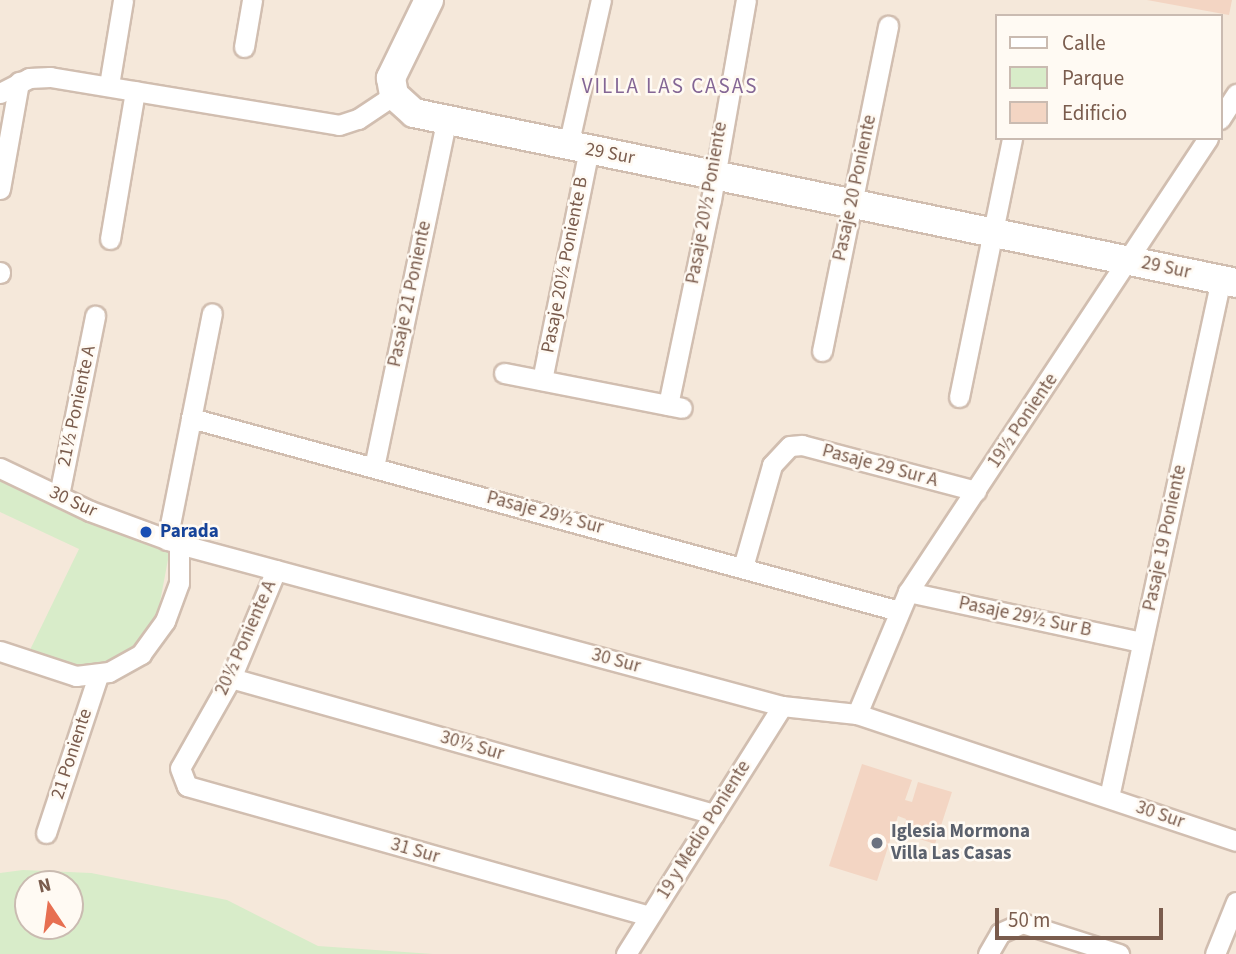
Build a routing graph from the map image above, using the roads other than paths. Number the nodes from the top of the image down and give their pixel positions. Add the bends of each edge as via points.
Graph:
1 (123, 0) edge
2 (251, 0) edge
3 (429, 0) edge
4 (601, 0) edge
5 (746, 0) edge
6 (888, 26) dead end
7 (244, 47) dead end
8 (19, 82) junction
9 (109, 85) junction
10 (135, 91) junction
11 (0, 93) edge
12 (1236, 94) edge
13 (394, 95) junction
14 (1222, 115) edge
15 (446, 121) junction
16 (1012, 140) edge
17 (1207, 140) edge
18 (578, 148) junction
19 (714, 176) junction
20 (0, 189) edge
21 (852, 204) junction
22 (993, 233) junction
23 (110, 239) dead end
24 (1130, 261) junction
25 (1229, 281) edge
26 (212, 313) dead end
27 (96, 316) dead end
28 (822, 351) dead end
29 (504, 373) dead end
30 (542, 380) junction
31 (959, 397) dead end
32 (191, 418) junction
33 (374, 467) junction
34 (0, 468) edge
35 (976, 491) junction
36 (59, 495) junction
37 (173, 542) junction
38 (743, 566) junction
39 (276, 570) junction
40 (908, 592) junction
41 (899, 611) junction
42 (1142, 642) junction
43 (0, 651) edge
44 (98, 676) junction
45 (231, 678) junction
46 (782, 706) junction
47 (858, 714) junction
48 (183, 781) joint
49 (1109, 797) junction
50 (714, 814) junction
51 (46, 832) dead end
52 (1236, 841) edge
53 (1236, 902) edge
54 (649, 916) junction
55 (626, 954) edge
56 (988, 954) edge
57 (1119, 954) edge
58 (1215, 954) edge

1 - 9 street
2 - 7 street
3 - 13 street via 393,69
4 - 18 street, Pasaje 20½ Poniente B
5 - 19 street, Pasaje 20½ Poniente
6 - 21 street, Pasaje 20 Poniente
8 - 9 street via 40,76
8 - 11 street
8 - 20 street
9 - 10 street
10 - 13 street via 339,125 358,119
10 - 23 street
12 - 14 street
13 - 15 street, 29 Sur via 414,113
15 - 18 street, 29 Sur
15 - 33 street, Pasaje 21 Poniente
16 - 22 street
17 - 24 street, 19½ Poniente
18 - 19 street, 29 Sur
18 - 30 street, Pasaje 20½ Poniente B
19 - 21 street, 29 Sur
19 - 30 street, Pasaje 20½ Poniente via 675,407
21 - 22 street, 29 Sur
21 - 28 street, Pasaje 20 Poniente
22 - 24 street, 29 Sur
22 - 31 street
24 - 25 street, 29 Sur
24 - 35 street, 19½ Poniente
25 - 42 street, Pasaje 19 Poniente
26 - 32 street
27 - 36 street, 21½ Poniente A
29 - 30 street
32 - 33 street, Pasaje 29½ Sur
32 - 37 street
33 - 38 street, Pasaje 29½ Sur
34 - 36 street, 30 Sur
35 - 38 street, Pasaje 29 Sur A via 802,445 785,448 772,465
35 - 40 street, 19½ Poniente
36 - 37 street, 30 Sur
37 - 39 street, 30 Sur
37 - 44 street via 179,583 165,621 141,654
38 - 41 street, Pasaje 29½ Sur
39 - 45 street, 20½ Poniente A
39 - 46 street, 30 Sur
40 - 41 street, 19½ Poniente
40 - 42 street, Pasaje 29½ Sur B
41 - 47 street, 19½ Poniente
42 - 49 street, Pasaje 19 Poniente
43 - 44 street via 76,677
44 - 51 street, 21 Poniente
45 - 48 street, 20½ Poniente A via 180,768
45 - 50 street, 30½ Sur
46 - 47 street, 30 Sur
46 - 50 street, 19 y Medio Poniente
47 - 49 street, 30 Sur
48 - 54 street, 31 Sur via 193,789
49 - 52 street, 30 Sur
50 - 54 street, 19 y Medio Poniente
53 - 58 street
54 - 55 street, 19 y Medio Poniente
56 - 57 street via 1000,933 1022,923

